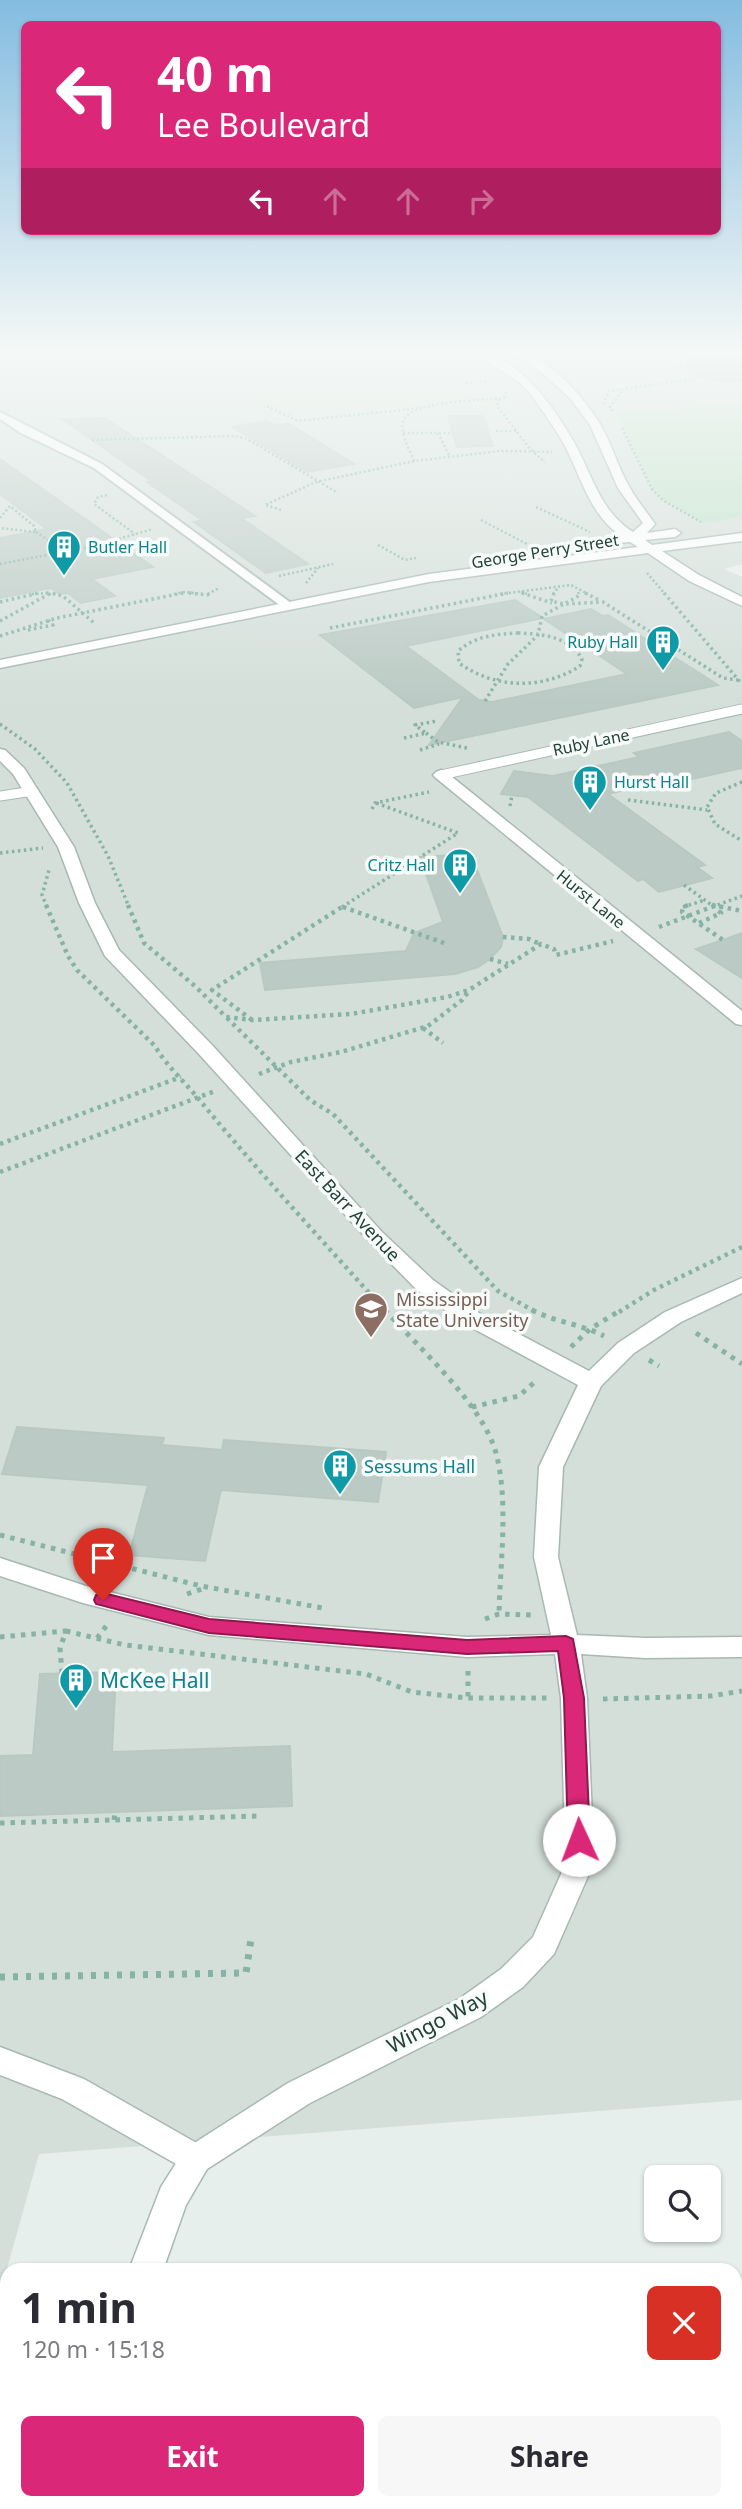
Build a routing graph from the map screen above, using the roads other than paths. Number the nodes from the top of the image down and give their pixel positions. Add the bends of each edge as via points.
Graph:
1 (101, 468) edge
2 (580, 468) edge
3 (615, 468) edge
4 (732, 524) dead end
5 (635, 537) junction
6 (742, 537) edge
7 (650, 550) junction
8 (351, 592) junction
9 (742, 602) edge
10 (289, 606) junction
11 (0, 664) edge
12 (742, 709) edge
13 (0, 753) edge
14 (440, 783) joint
15 (33, 791) junction
16 (0, 796) edge
17 (742, 1020) edge
18 (742, 1285) edge
19 (591, 1382) junction
20 (0, 1567) edge
21 (562, 1630) junction
22 (742, 1647) edge
23 (0, 2061) edge
24 (196, 2159) junction
25 (149, 2263) edge

1 - 10 street
2 - 5 street via 613,525
3 - 5 street via 649,524
4 - 5 street, George Perry Street
5 - 7 street
5 - 8 street, George Perry Street via 486,559
6 - 7 street, George Perry Street
7 - 8 street, George Perry Street
7 - 9 street
8 - 10 street, George Perry Street
10 - 11 street, George Perry Street
12 - 14 lane, Ruby Lane
13 - 15 street, East Barr Avenue
14 - 17 street, Hurst Lane
15 - 16 lane
15 - 19 street, East Barr Avenue via 73,861 111,952 375,1236 425,1285 471,1318
18 - 19 street via 673,1317 626,1348
19 - 21 street via 551,1467 546,1557
20 - 21 street via 209,1626 467,1647
21 - 22 street via 645,1648
21 - 24 street, Wingo Way via 574,1698 579,1840 575,1874 544,1945 512,1978 470,2008 299,2093
23 - 24 street via 74,2089
24 - 25 street, Wingo Way via 172,2198

